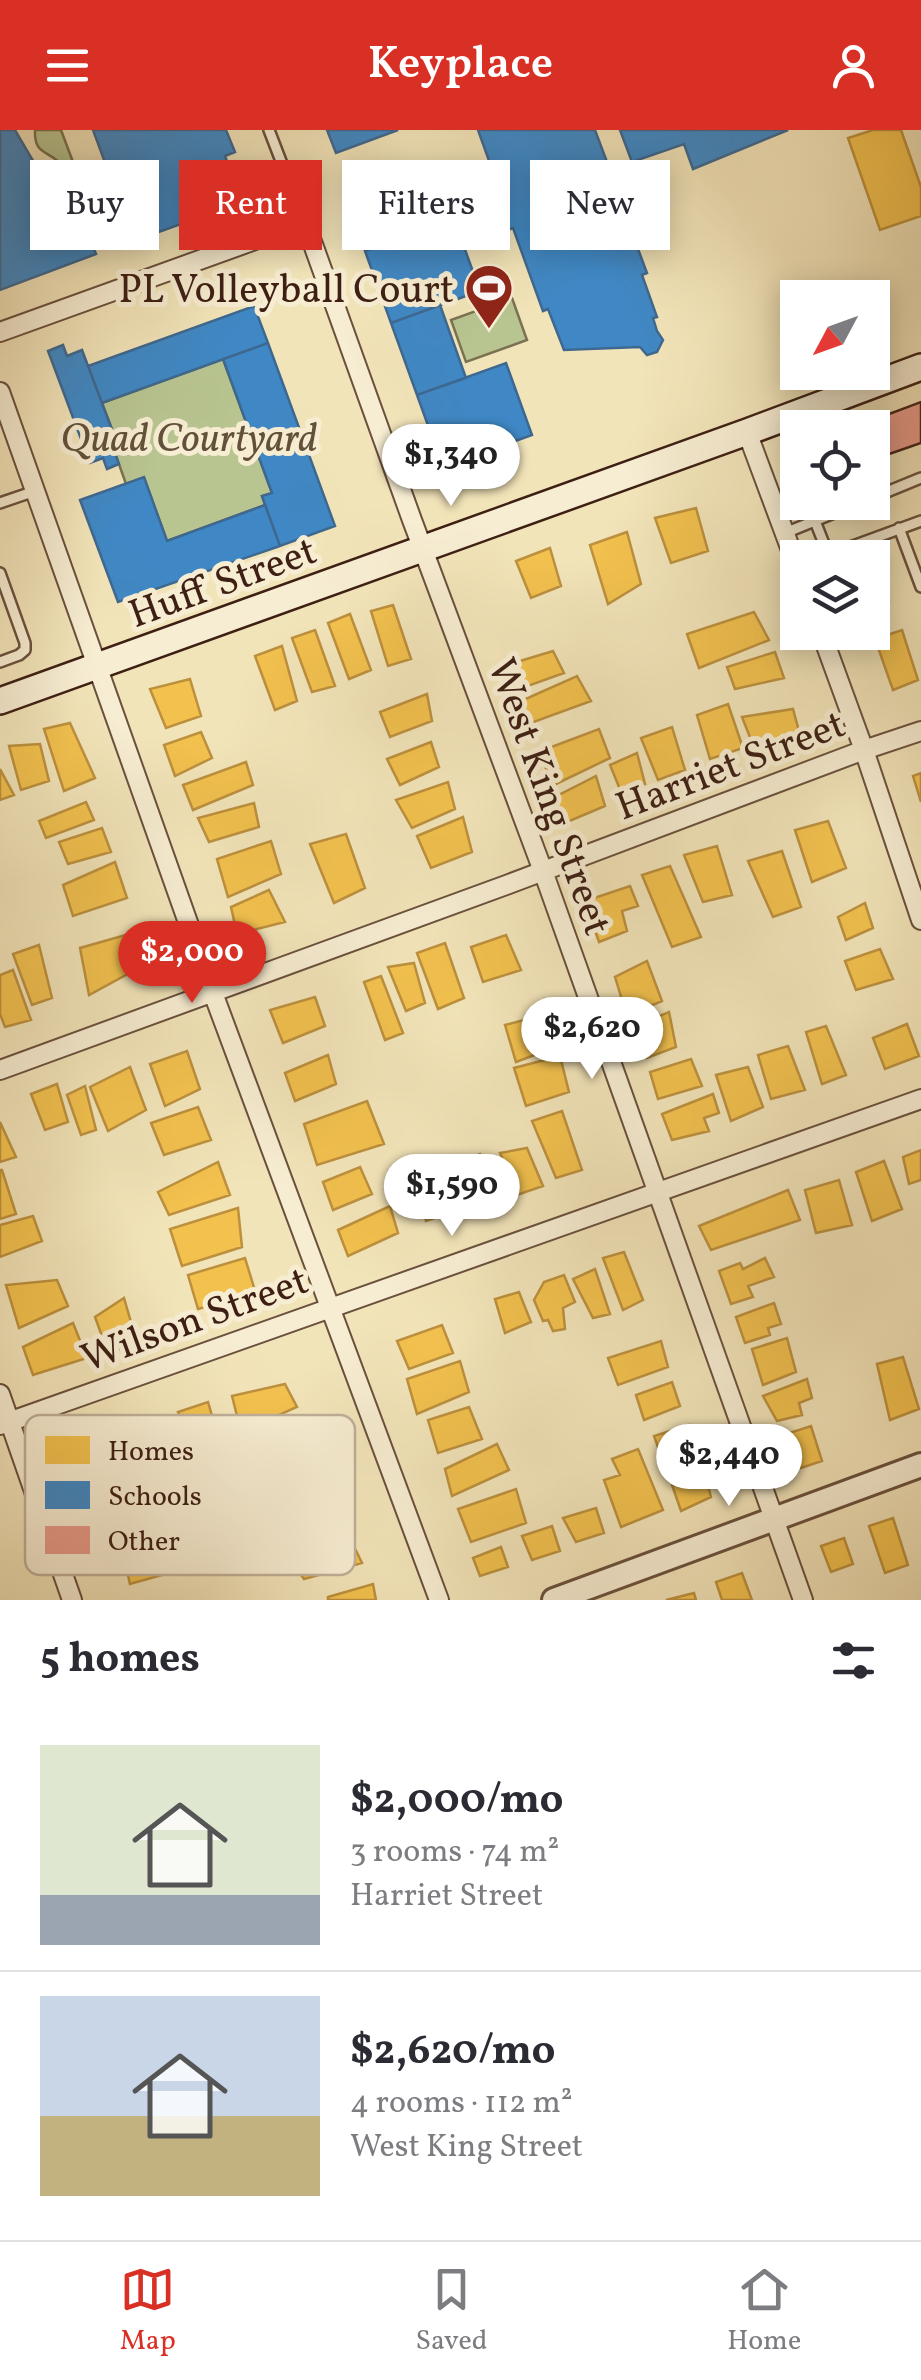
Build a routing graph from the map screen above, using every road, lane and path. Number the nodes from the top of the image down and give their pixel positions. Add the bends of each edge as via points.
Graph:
1 (269, 130) edge
2 (281, 160) edge
3 (227, 250) edge
4 (315, 250) edge
5 (0, 332) edge
6 (921, 367) edge
7 (0, 392) edge
8 (748, 432) junction
9 (921, 478) edge
10 (35, 490) junction
11 (890, 491) edge
12 (0, 504) edge
13 (820, 520) edge
14 (921, 521) edge
15 (815, 522) junction
16 (899, 528) junction
17 (784, 533) junction
18 (787, 540) edge
19 (820, 540) edge
20 (867, 540) edge
21 (422, 548) junction
22 (0, 573) edge
23 (921, 587) edge
24 (828, 650) edge
25 (0, 662) edge
26 (98, 665) junction
27 (0, 701) edge
28 (921, 731) edge
29 (864, 750) junction
30 (542, 871) junction
31 (921, 920) edge
32 (213, 993) junction
33 (0, 1070) edge
34 (921, 1099) edge
35 (657, 1192) junction
36 (330, 1307) junction
37 (0, 1394) edge
38 (27, 1415) edge
39 (5, 1423) edge
40 (921, 1465) edge
41 (25, 1476) edge
42 (774, 1520) junction
43 (63, 1575) edge
44 (72, 1600) edge
45 (439, 1600) edge
46 (554, 1600) edge
47 (803, 1600) edge

1 - 2 lane, West King Street
3 - 5 street
4 - 21 street, West King Street
6 - 8 main road, Huff Street
7 - 10 street
8 - 17 street
8 - 21 main road, Huff Street
9 - 11 lane
10 - 12 lane
10 - 26 street
13 - 15 lane
14 - 16 lane
15 - 17 lane
15 - 19 lane
16 - 20 lane
16 - 23 lane
17 - 18 street
21 - 26 main road, Huff Street
21 - 30 street, West King Street
22 - 25 lane via 25,650
24 - 29 street
26 - 27 main road, Huff Street
26 - 32 street
28 - 29 street, Harriet Street
29 - 30 street, Harriet Street
29 - 31 street
30 - 32 street, Harriet Street
30 - 35 street, West King Street
32 - 33 street, Harriet Street
32 - 36 street
34 - 35 street, Wilson Street
35 - 36 street, Wilson Street
35 - 42 street, West King Street
36 - 38 street, Wilson Street
36 - 45 street
37 - 39 street
39 - 41 street
40 - 42 street
42 - 46 street
42 - 47 street, West King Street
43 - 44 street

